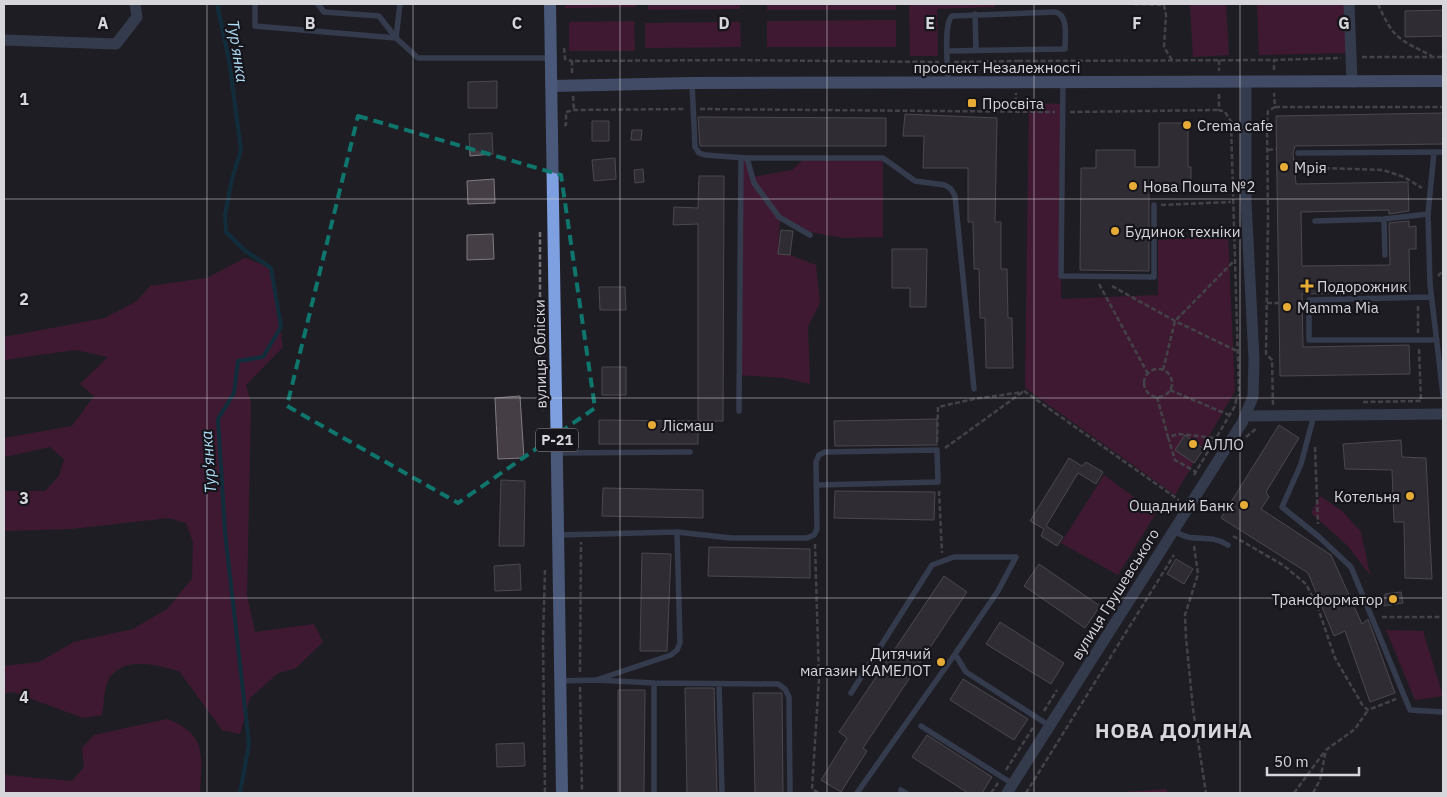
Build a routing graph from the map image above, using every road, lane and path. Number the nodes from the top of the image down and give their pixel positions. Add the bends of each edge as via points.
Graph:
1 (135, 4) edge
2 (255, 4) edge
3 (318, 4) edge
4 (400, 4) edge
5 (550, 4) edge
6 (1134, 4) edge
7 (1164, 4) edge
8 (1349, 4) edge
9 (1378, 4) edge
10 (975, 14) junction
11 (396, 38) junction
12 (4, 40) edge
13 (564, 44) dead end
14 (976, 50) junction
15 (948, 51) junction
16 (1350, 57) junction
17 (1434, 57) junction
18 (1443, 57) edge
19 (551, 58) junction
20 (1172, 60) junction
21 (1274, 60) junction
22 (572, 61) junction
23 (1018, 61) junction
24 (948, 62) junction
25 (1443, 81) edge
26 (1246, 82) junction
27 (1274, 82) junction
28 (1352, 82) junction
29 (692, 83) junction
30 (948, 83) junction
31 (1016, 83) junction
32 (1063, 83) junction
33 (552, 86) junction
34 (573, 86) junction
35 (1275, 107) junction
36 (1443, 107) edge
37 (692, 109) junction
38 (574, 110) junction
39 (1015, 110) junction
40 (1219, 110) dead end
41 (1062, 112) junction
42 (1231, 124) dead end
43 (552, 126) junction
44 (1276, 149) dead end
45 (1267, 150) junction
46 (1434, 152) junction
47 (1443, 152) edge
48 (1298, 153) joint
49 (744, 158) junction
50 (1430, 191) junction
51 (1232, 202) junction
52 (1154, 205) joint
53 (1428, 214) junction
54 (1384, 219) junction
55 (1316, 220) dead end
56 (540, 231) dead end
57 (810, 235) dead end
58 (1385, 255) dead end
59 (1234, 262) junction
60 (1095, 276) junction
61 (1431, 297) junction
62 (1418, 301) dead end
63 (1267, 303) junction
64 (1279, 303) dead end
65 (1175, 321) junction
66 (1418, 340) junction
67 (1437, 340) junction
68 (1237, 351) junction
69 (1163, 370) junction
70 (1148, 374) junction
71 (974, 389) dead end
72 (1170, 390) junction
73 (1024, 392) junction
74 (1443, 395) edge
75 (1238, 396) junction
76 (1157, 397) junction
77 (1253, 397) junction
78 (1274, 399) junction
79 (1359, 403) dead end
80 (1282, 407) dead end
81 (1269, 411) junction
82 (739, 412) dead end
83 (1443, 414) edge
84 (1229, 415) junction
85 (1314, 415) junction
86 (1246, 416) junction
87 (543, 422) dead end
88 (1168, 437) junction
89 (1216, 438) junction
90 (1315, 443) dead end
91 (1241, 444) dead end
92 (690, 452) dead end
93 (558, 453) junction
94 (937, 454) junction
95 (1196, 472) junction
96 (1192, 478) dead end
97 (938, 482) junction
98 (817, 485) junction
99 (1183, 492) dead end
100 (1179, 500) junction
101 (1173, 508) dead end
102 (1173, 530) junction
103 (678, 532) junction
104 (559, 534) junction
105 (581, 534) junction
106 (814, 535) junction
107 (1233, 536) dead end
108 (1318, 536) junction
109 (1184, 538) junction
110 (1193, 538) junction
111 (1228, 545) dead end
112 (942, 561) junction
113 (545, 565) dead end
114 (1373, 617) junction
115 (1443, 617) edge
116 (954, 654) junction
117 (561, 680) junction
118 (580, 680) junction
119 (596, 680) junction
120 (654, 683) junction
121 (720, 684) junction
122 (1059, 686) dead end
123 (850, 693) dead end
124 (1404, 696) junction
125 (1368, 710) junction
126 (1443, 712) edge
127 (1039, 719) junction
128 (922, 726) dead end
129 (1050, 726) junction
130 (1326, 750) junction
131 (1002, 776) junction
132 (1010, 788) edge
133 (545, 793) edge
134 (562, 793) edge
135 (582, 793) edge
136 (654, 793) edge
137 (722, 793) edge
138 (790, 793) edge
139 (818, 793) edge
140 (858, 793) edge
141 (991, 793) edge
142 (1026, 793) edge
143 (1206, 793) edge
144 (1294, 793) edge
145 (1313, 793) edge

1 - 12 street via 137,17 116,44
2 - 11 lane via 255,26
3 - 11 lane via 324,12 379,16
4 - 11 lane
5 - 19 main road, вулиця Обліски / Р-21
6 - 7 path
7 - 20 path via 1164,47
8 - 16 street
9 - 17 path via 1390,30 1399,39
10 - 14 lane
10 - 14 lane via 1058,13 1065,21 1065,48
10 - 15 lane via 950,17 947,22
11 - 19 lane via 418,58
13 - 22 path via 565,59
14 - 15 lane
15 - 24 lane
16 - 17 path
16 - 21 path
16 - 28 street
17 - 18 path
19 - 33 main road, вулиця Обліски / Р-21
20 - 21 path
20 - 23 path
21 - 27 path
22 - 24 path
22 - 34 path
23 - 24 path
23 - 31 path
24 - 30 lane
25 - 28 main road, проспект Незалежності
26 - 27 main road, проспект Незалежності
26 - 32 main road, проспект Незалежності
26 - 77 street, вулиця Грушевського via 1246,201
27 - 28 main road, проспект Незалежності
27 - 35 path
29 - 30 main road, проспект Незалежності
29 - 34 main road, проспект Незалежності
29 - 37 lane
30 - 31 main road, проспект Незалежності
31 - 32 main road, проспект Незалежності
31 - 39 path
32 - 41 lane
33 - 34 main road, проспект Незалежності
33 - 43 main road, вулиця Обліски / Р-21
34 - 38 path
35 - 36 path
35 - 45 path via 1268,111
37 - 38 path
37 - 39 path
37 - 49 lane via 695,147 699,152
38 - 43 path via 566,112 566,125
39 - 41 path
40 - 41 path
41 - 60 lane via 1061,276
42 - 51 path
43 - 93 main road, вулиця Обліски / Р-21
44 - 45 path
45 - 63 path
46 - 47 lane
46 - 48 lane
46 - 50 lane
48 - 50 path via 1307,164 1343,171 1383,170
49 - 57 lane via 754,183 779,217
49 - 71 lane via 883,158 915,181 945,185 951,189 955,196
49 - 82 lane
50 - 53 lane
51 - 52 path
51 - 59 path
52 - 60 lane via 1154,277
53 - 54 lane
53 - 61 lane
54 - 55 lane
54 - 58 lane
56 - 87 path
59 - 65 path
59 - 68 path
60 - 65 path
60 - 70 path
61 - 66 lane via 1309,300 1309,340
61 - 67 lane
62 - 66 path
63 - 64 path
63 - 78 path via 1266,354 1272,360
65 - 68 path
65 - 69 path
66 - 67 lane
66 - 79 path via 1421,400
67 - 74 lane
68 - 75 path
69 - 70 path
69 - 72 path via 1171,378
70 - 76 path via 1145,388 1150,395
72 - 76 path via 1165,396
72 - 84 path
73 - 94 path
73 - 94 path via 974,398 938,407
73 - 100 path
75 - 77 path
75 - 84 path
76 - 88 path
77 - 78 path
77 - 86 street, вулиця Грушевського
78 - 81 path
80 - 81 path
81 - 85 street
81 - 86 street
81 - 91 path
83 - 85 street
84 - 89 path
85 - 108 lane via 1302,464 1282,507
86 - 102 street, вулиця Грушевського
88 - 89 path via 1179,434
88 - 95 path via 1175,460
89 - 95 path
90 - 108 path
92 - 93 lane
93 - 104 main road, вулиця Обліски / Р-21
94 - 97 lane
94 - 98 lane via 937,450 825,452 816,462
95 - 96 path
97 - 98 lane
97 - 112 path
98 - 106 lane via 817,529
99 - 100 path
100 - 101 path
102 - 109 lane
102 - 129 street, вулиця Грушевського
103 - 105 lane
103 - 106 lane via 731,538 807,538
103 - 119 lane via 680,643 677,650 671,655
104 - 105 lane
104 - 117 main road, вулиця Обліски / Р-21
105 - 118 path
106 - 139 path via 819,679 812,789
107 - 125 path via 1282,564 1306,584 1335,658
108 - 114 lane via 1352,567
109 - 110 lane
109 - 142 path
110 - 111 lane via 1218,539
110 - 143 path via 1198,574 1185,615 1186,638
112 - 116 lane via 954,557 1016,557 998,591
112 - 123 lane via 932,564
113 - 133 path
114 - 115 path
114 - 124 lane
116 - 127 lane via 966,672
116 - 140 lane
117 - 118 lane
117 - 134 main road, вулиця Обліски / Р-21
118 - 119 lane
118 - 135 path
119 - 120 lane
120 - 121 lane
120 - 136 lane
121 - 137 lane
121 - 138 lane via 778,684 785,689 789,697
122 - 127 path
124 - 125 path
124 - 126 lane via 1410,710
125 - 130 path via 1355,730
127 - 129 lane
127 - 131 path
128 - 131 lane
129 - 132 street, вулиця Грушевського
130 - 144 path
130 - 145 path via 1320,780
131 - 132 lane
131 - 141 path

